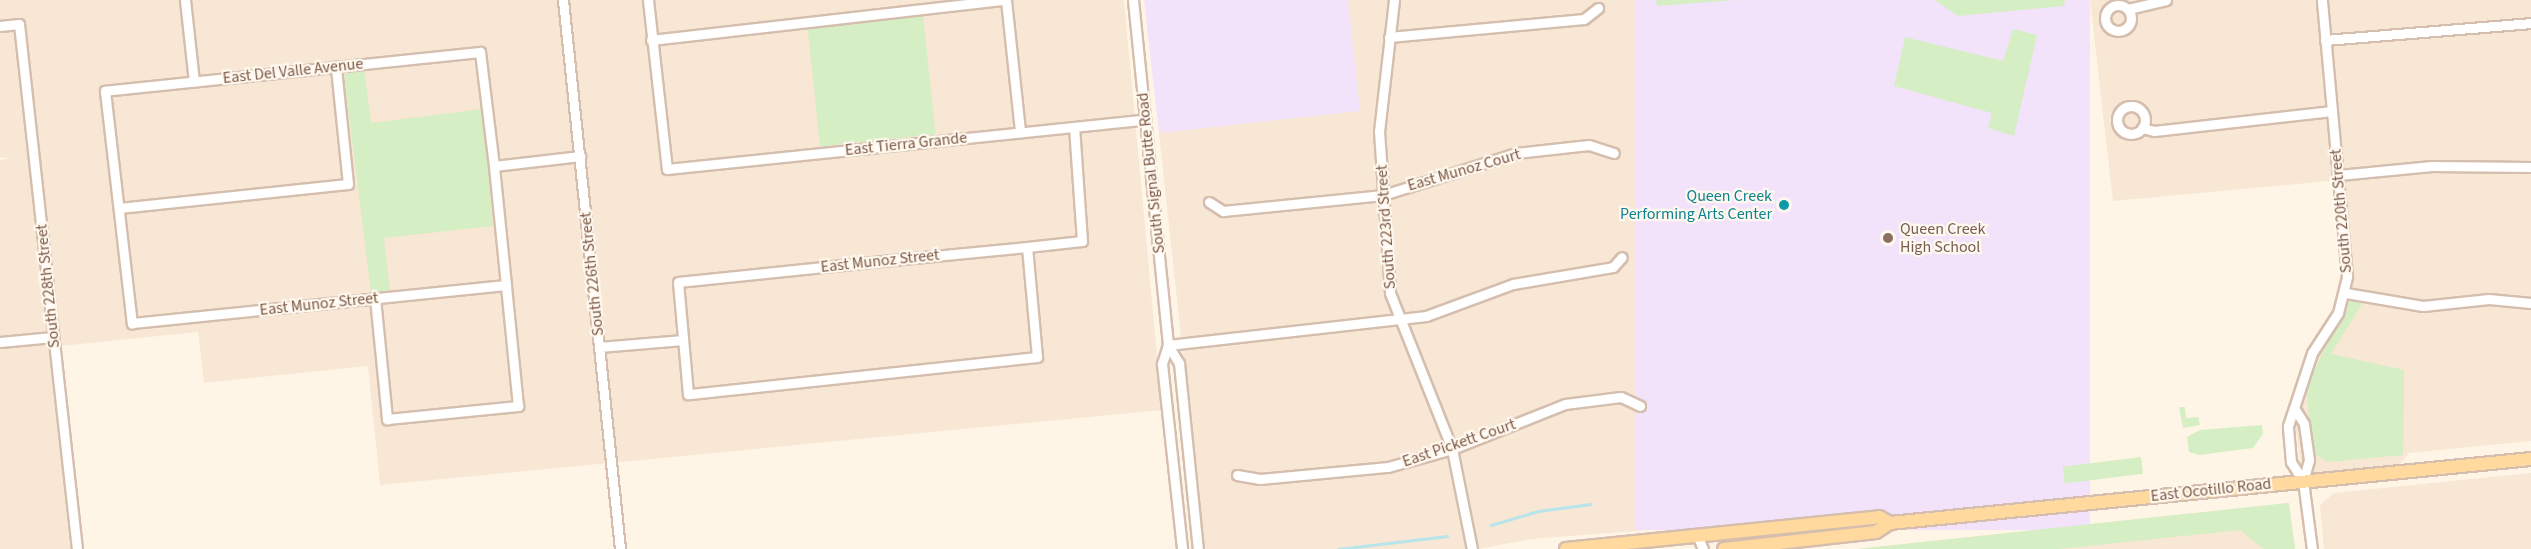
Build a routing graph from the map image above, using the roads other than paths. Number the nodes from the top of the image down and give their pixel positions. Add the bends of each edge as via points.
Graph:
1 (185, 0) edge
2 (563, 0) edge
3 (648, 0) edge
4 (1004, 0) edge
5 (1133, 0) edge
6 (1394, 0) edge
7 (2166, 0) edge
8 (2322, 0) edge
9 (1598, 8) dead end
10 (2128, 9) dead end
11 (2531, 23) edge
12 (0, 26) edge
13 (1389, 37) junction
14 (651, 40) junction
15 (2325, 40) junction
16 (336, 67) junction
17 (194, 82) junction
18 (2332, 111) junction
19 (1145, 120) junction
20 (1074, 127) junction
21 (2142, 128) dead end
22 (1020, 132) junction
23 (1614, 153) dead end
24 (580, 156) junction
25 (494, 166) junction
26 (2531, 168) edge
27 (2339, 175) junction
28 (1383, 195) junction
29 (1209, 202) dead end
30 (119, 208) junction
31 (1027, 247) junction
32 (1622, 257) dead end
33 (506, 285) junction
34 (2346, 293) junction
35 (375, 298) junction
36 (2531, 303) edge
37 (1398, 320) junction
38 (53, 337) junction
39 (683, 340) junction
40 (0, 342) edge
41 (1168, 345) junction
42 (599, 347) junction
43 (1640, 406) dead end
44 (2296, 411) junction
45 (1452, 449) junction
46 (2531, 459) edge
47 (1237, 475) dead end
48 (2303, 481) junction
49 (1890, 523) junction
50 (1697, 535) junction
51 (77, 549) edge
52 (620, 549) edge
53 (1182, 549) edge
54 (1198, 549) edge
55 (1472, 549) edge
56 (1566, 549) edge
57 (1692, 549) edge
58 (1703, 549) edge
59 (1724, 549) edge
60 (2312, 549) edge

1 - 17 street
2 - 24 street, South 226th Street
3 - 14 street
4 - 14 street
4 - 22 street
5 - 19 street, South Signal Butte Road
6 - 13 street, South 223rd Street
7 - 10 street
8 - 15 street, South 220th Street
9 - 13 street via 1584,19
11 - 15 street
12 - 38 street, South 228th Street via 19,24
13 - 28 street, South 223rd Street via 1380,122
14 - 22 street, East Tierra Grande via 667,169
15 - 18 street, South 220th Street
16 - 17 street, East Del Valle Avenue
16 - 25 street, East Del Valle Avenue via 480,52
16 - 30 street via 348,184
17 - 30 street, East Del Valle Avenue via 105,91
18 - 21 street via 2154,131
18 - 27 street, South 220th Street
19 - 20 street, East Tierra Grande
19 - 41 street, South Signal Butte Road
20 - 22 street, East Tierra Grande
20 - 31 street, East Munoz Street via 1082,241
23 - 28 street, East Munoz Court via 1588,145 1516,153
24 - 25 street
24 - 42 street, South 226th Street
25 - 33 street
26 - 27 street via 2432,166
27 - 34 street, South 220th Street
28 - 29 street, East Munoz Court via 1222,211
28 - 37 street, South 223rd Street via 1390,293
30 - 35 street, East Munoz Street via 132,323
31 - 39 street, East Munoz Street via 678,282
31 - 39 street via 1037,357 688,394
32 - 37 street via 1613,267 1513,284 1426,316
33 - 35 street, East Munoz Street
33 - 35 street via 518,406 387,419
34 - 36 street via 2423,306 2489,299
34 - 44 street, South 220th Street via 2312,353
37 - 41 street
37 - 45 street, South 223rd Street
38 - 40 street
38 - 51 street, South 228th Street
39 - 42 street
41 - 53 street, South Signal Butte Road via 1162,364
41 - 54 street, South Signal Butte Road via 1179,363
42 - 52 street, South 226th Street
43 - 45 street, East Pickett Court via 1620,397 1565,404
44 - 48 street, South 220th Street via 2304,424 2309,460
44 - 48 street, South 220th Street via 2288,426 2291,462
45 - 47 street, East Pickett Court via 1388,467 1260,479
45 - 55 street, South 223rd Street
46 - 48 main road, East Ocotillo Road
48 - 49 main road, East Ocotillo Road
48 - 60 street, South 220th Street
49 - 50 main road, East Ocotillo Road via 1879,517
49 - 59 main road, East Ocotillo Road via 1876,532
50 - 56 main road, East Ocotillo Road
50 - 57 street
50 - 58 street

